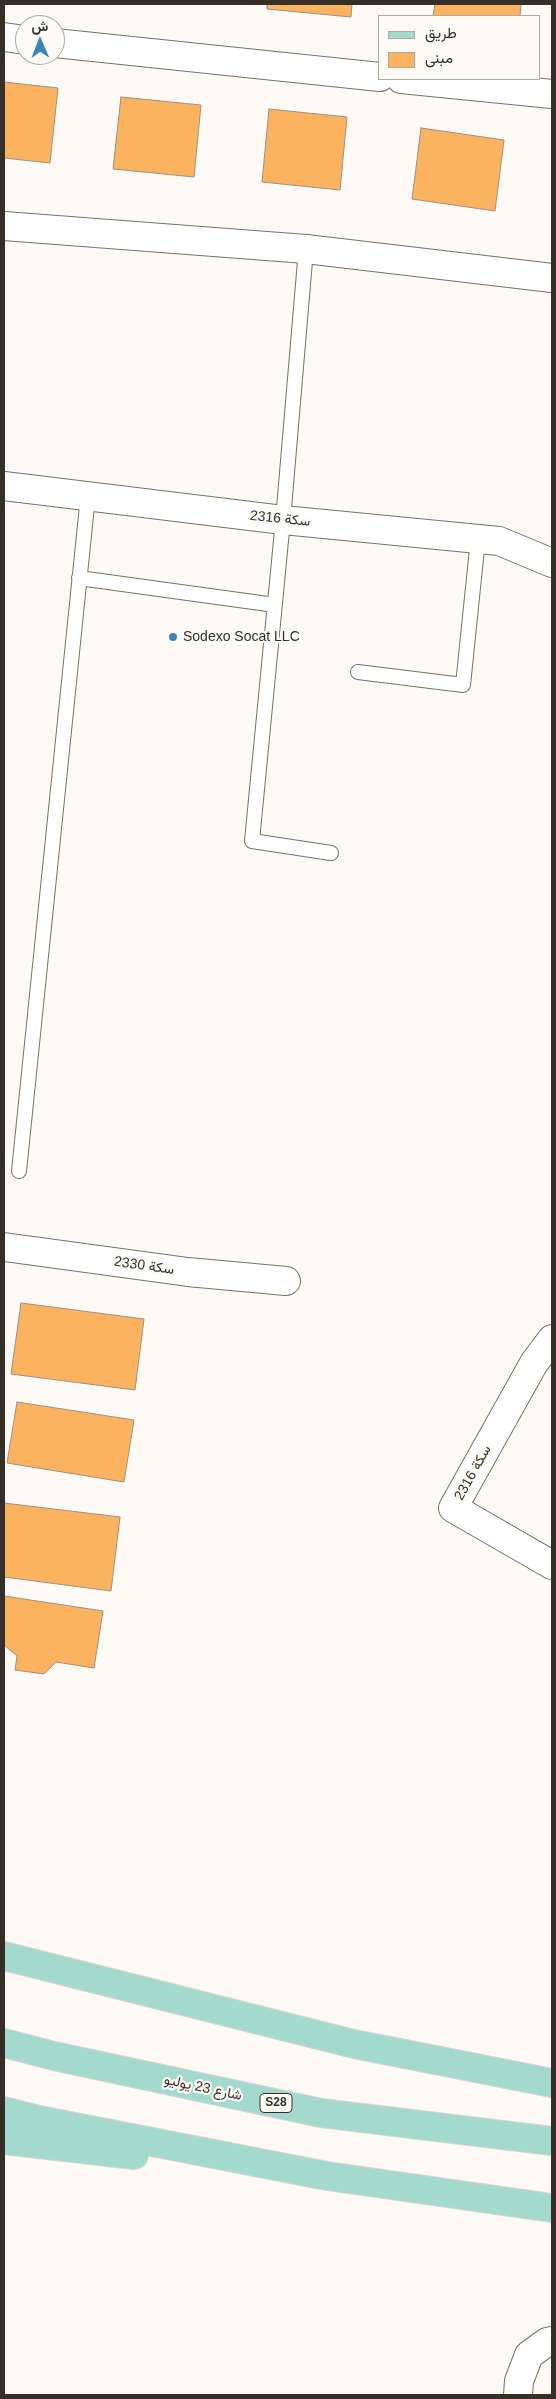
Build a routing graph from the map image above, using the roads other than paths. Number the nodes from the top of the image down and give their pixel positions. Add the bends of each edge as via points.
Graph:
1 (65, 44) edge
2 (378, 76) edge
3 (411, 80) edge
4 (552, 94) edge
5 (4, 226) edge
6 (306, 249) junction
7 (552, 278) edge
8 (4, 486) edge
9 (88, 496) junction
10 (283, 520) junction
11 (478, 539) junction
12 (552, 563) edge
13 (79, 578) junction
14 (275, 605) junction
15 (358, 672) dead end
16 (332, 853) dead end
17 (19, 1171) dead end
18 (4, 1247) edge
19 (286, 1281) dead end
20 (552, 1338) edge
21 (543, 1368) edge
22 (552, 1565) edge
23 (4, 1938) edge
24 (4, 1956) edge
25 (163, 1995) junction
26 (4, 2042) edge
27 (552, 2083) edge
28 (4, 2111) edge
29 (4, 2140) edge
30 (552, 2142) edge
31 (327, 2176) junction
32 (552, 2208) edge
33 (552, 2341) edge
34 (518, 2395) edge

1 - 2 street
3 - 4 street
5 - 6 street
6 - 7 street
6 - 10 lane
8 - 9 street, 2316 سكة
9 - 10 street, 2316 سكة
9 - 13 lane
10 - 11 street, 2316 سكة
10 - 14 lane
11 - 12 street, 2316 سكة via 500,540
11 - 15 lane via 464,685
13 - 14 lane
13 - 17 lane
14 - 16 lane via 252,841
18 - 19 street, سكة 2330 via 188,1272
20 - 21 street, 2316 سكة
21 - 22 street, 2316 سكة via 453,1508
23 - 25 main road
24 - 25 main road
25 - 27 main road via 354,2044
26 - 30 main road, شارع 23 يوليو / S28 via 54,2056 321,2113
28 - 31 main road
29 - 31 main road
31 - 32 main road
33 - 34 street via 528,2355

